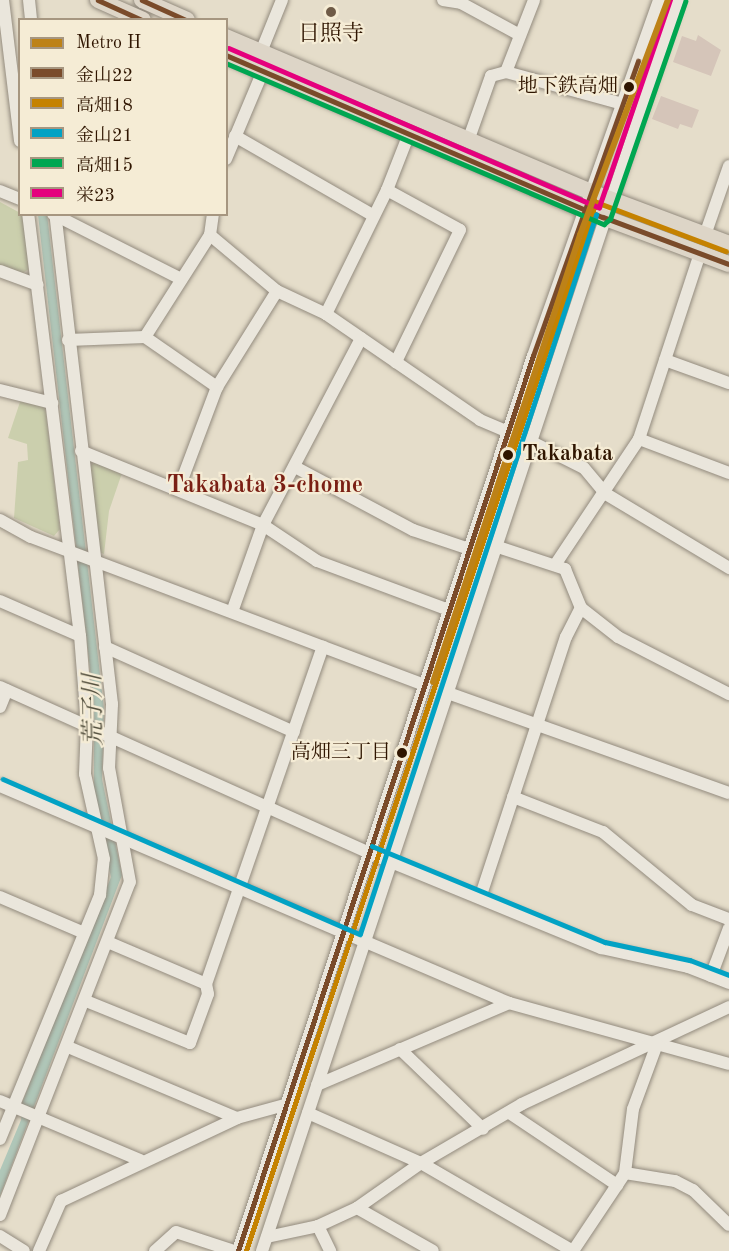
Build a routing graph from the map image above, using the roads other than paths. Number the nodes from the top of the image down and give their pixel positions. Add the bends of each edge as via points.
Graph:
1 (3, 0) edge
2 (28, 0) edge
3 (98, 0) edge
4 (282, 0) edge
5 (443, 0) edge
6 (534, 0) edge
7 (659, 0) edge
8 (678, 0) edge
9 (146, 1) edge
10 (31, 18) edge
11 (138, 18) edge
12 (183, 18) edge
13 (520, 35) junction
14 (228, 38) edge
15 (261, 52) junction
16 (228, 56) edge
17 (263, 71) junction
18 (0, 72) edge
19 (506, 72) junction
20 (12, 77) junction
21 (623, 104) junction
22 (18, 125) edge
23 (409, 134) junction
24 (235, 136) junction
25 (468, 141) junction
26 (228, 154) edge
27 (729, 166) edge
28 (387, 190) junction
29 (0, 191) edge
30 (591, 192) junction
31 (18, 198) edge
32 (609, 199) junction
33 (584, 209) junction
34 (28, 216) edge
35 (54, 216) edge
36 (56, 216) edge
37 (213, 216) edge
38 (374, 216) junction
39 (603, 217) junction
40 (210, 235) junction
41 (705, 235) junction
42 (729, 244) edge
43 (700, 253) junction
44 (729, 264) edge
45 (0, 271) edge
46 (182, 279) junction
47 (38, 285) junction
48 (277, 291) junction
49 (326, 314) junction
50 (145, 337) junction
51 (361, 338) junction
52 (68, 340) junction
53 (665, 360) junction
54 (396, 362) junction
55 (729, 383) edge
56 (217, 387) junction
57 (0, 390) edge
58 (52, 403) junction
59 (508, 432) junction
60 (639, 439) junction
61 (530, 441) junction
62 (81, 451) junction
63 (295, 467) junction
64 (729, 473) edge
65 (179, 488) junction
66 (606, 494) junction
67 (0, 520) edge
68 (263, 525) junction
69 (495, 546) junction
70 (469, 549) junction
71 (72, 552) junction
72 (92, 559) junction
73 (555, 565) junction
74 (729, 568) edge
75 (0, 601) edge
76 (581, 608) junction
77 (449, 610) junction
78 (232, 612) junction
79 (80, 636) junction
80 (105, 647) junction
81 (323, 647) junction
82 (424, 685) junction
83 (4, 688) edge
84 (448, 693) junction
85 (729, 694) edge
86 (0, 707) edge
87 (89, 725) junction
88 (537, 725) junction
89 (294, 732) junction
90 (109, 736) junction
91 (0, 786) edge
92 (729, 792) edge
93 (513, 797) junction
94 (268, 807) junction
95 (97, 827) junction
96 (122, 838) junction
97 (369, 853) junction
98 (392, 861) junction
99 (240, 889) junction
100 (0, 897) edge
101 (480, 898) junction
102 (729, 919) edge
103 (729, 928) edge
104 (84, 933) junction
105 (344, 933) junction
106 (110, 943) junction
107 (365, 944) junction
108 (711, 976) junction
109 (729, 983) edge
110 (206, 984) junction
111 (87, 1001) junction
112 (508, 1003) junction
113 (729, 1007) edge
114 (655, 1043) junction
115 (68, 1047) junction
116 (400, 1049) junction
117 (729, 1064) edge
118 (317, 1085) junction
119 (0, 1101) edge
120 (288, 1104) junction
121 (16, 1107) junction
122 (308, 1113) junction
123 (511, 1114) junction
124 (37, 1117) junction
125 (237, 1118) junction
126 (483, 1129) junction
127 (0, 1139) edge
128 (140, 1160) junction
129 (421, 1163) junction
130 (625, 1173) junction
131 (617, 1185) junction
132 (357, 1208) junction
133 (0, 1215) edge
134 (729, 1225) edge
135 (318, 1226) junction
136 (0, 1236) edge
137 (267, 1237) junction
138 (24, 1251) edge
139 (39, 1251) edge
140 (155, 1251) edge
141 (236, 1251) edge
142 (262, 1251) edge
143 (330, 1251) edge
144 (433, 1251) edge
145 (573, 1251) edge

1 - 20 street
2 - 10 street
3 - 11 main road
4 - 15 street
5 - 13 street via 461,3
6 - 13 street
7 - 21 street
8 - 32 street
9 - 12 main road
13 - 19 street
14 - 15 main road
15 - 25 main road
16 - 17 main road
17 - 23 main road
17 - 24 street
18 - 20 street
19 - 21 street
19 - 25 street via 491,76
20 - 22 street
21 - 30 street
23 - 28 street
23 - 33 main road
24 - 26 street
24 - 38 street
25 - 30 main road
27 - 41 street
28 - 38 street
28 - 54 street via 460,230
29 - 31 street
30 - 32 main road
30 - 33 street
32 - 39 street
32 - 41 main road
33 - 39 main road
33 - 59 street
34 - 47 street
35 - 52 street
36 - 46 street
37 - 40 street
38 - 49 street
39 - 43 main road
39 - 61 street
40 - 46 street
40 - 48 street
41 - 42 main road
43 - 44 main road
43 - 53 street
45 - 47 street
46 - 50 street
47 - 58 street
48 - 49 street
48 - 56 street
49 - 51 street
50 - 52 street
50 - 56 street
51 - 54 street
51 - 63 street
52 - 62 street
53 - 55 street
53 - 60 street
54 - 59 street via 480,420
56 - 65 street
57 - 58 street
58 - 71 street
59 - 70 street
60 - 64 street
60 - 66 street
61 - 66 street via 584,468
61 - 69 street
62 - 65 street
62 - 72 street
63 - 68 street
63 - 70 street via 413,530
65 - 68 street
66 - 73 street
66 - 74 street
67 - 71 street
68 - 77 street via 316,561
68 - 78 street
69 - 73 street
69 - 84 street
70 - 77 street
71 - 72 street
71 - 79 street
72 - 78 street
72 - 80 street
73 - 76 street via 565,569
75 - 79 street
76 - 85 street via 618,637
76 - 88 street
77 - 82 street
78 - 81 street
79 - 87 street
80 - 89 street
80 - 90 street via 112,704
81 - 82 street
81 - 89 street
82 - 97 street
83 - 86 street
83 - 87 street
84 - 88 street
84 - 98 street
87 - 90 street
87 - 95 street via 85,774
88 - 92 street
88 - 93 street
89 - 94 street
90 - 94 street
90 - 96 street via 112,796
91 - 95 street
93 - 101 street
93 - 102 street via 603,832 692,905
94 - 97 street
94 - 99 street
95 - 96 street
95 - 104 street via 104,859 102,883
96 - 99 street
96 - 106 street via 130,882
97 - 98 street
97 - 105 street
98 - 101 street
98 - 107 street
99 - 105 street
99 - 110 street
100 - 104 street
101 - 108 street via 622,956
103 - 108 street
104 - 121 street
105 - 107 street
105 - 120 street
106 - 110 street
106 - 111 street
107 - 112 street
107 - 118 street
108 - 109 street
110 - 111 street via 208,994 190,1043
111 - 115 street
112 - 114 street
112 - 116 street
113 - 114 street
114 - 117 street
114 - 123 street via 522,1104
114 - 130 street via 633,1109
115 - 124 street
115 - 125 street
116 - 118 street
116 - 126 street
118 - 122 street
119 - 121 street
120 - 125 street
120 - 141 street
121 - 124 street
121 - 127 street
122 - 129 street
122 - 137 street
123 - 126 street
123 - 131 street
124 - 128 street
124 - 133 street
125 - 128 street
126 - 129 street
128 - 139 street via 61,1201
129 - 132 street
129 - 145 street
130 - 131 street
130 - 134 street via 675,1181 693,1190
131 - 145 street
132 - 135 street
132 - 144 street
135 - 137 street
135 - 143 street
136 - 138 street
137 - 142 street
140 - 141 street via 176,1232

